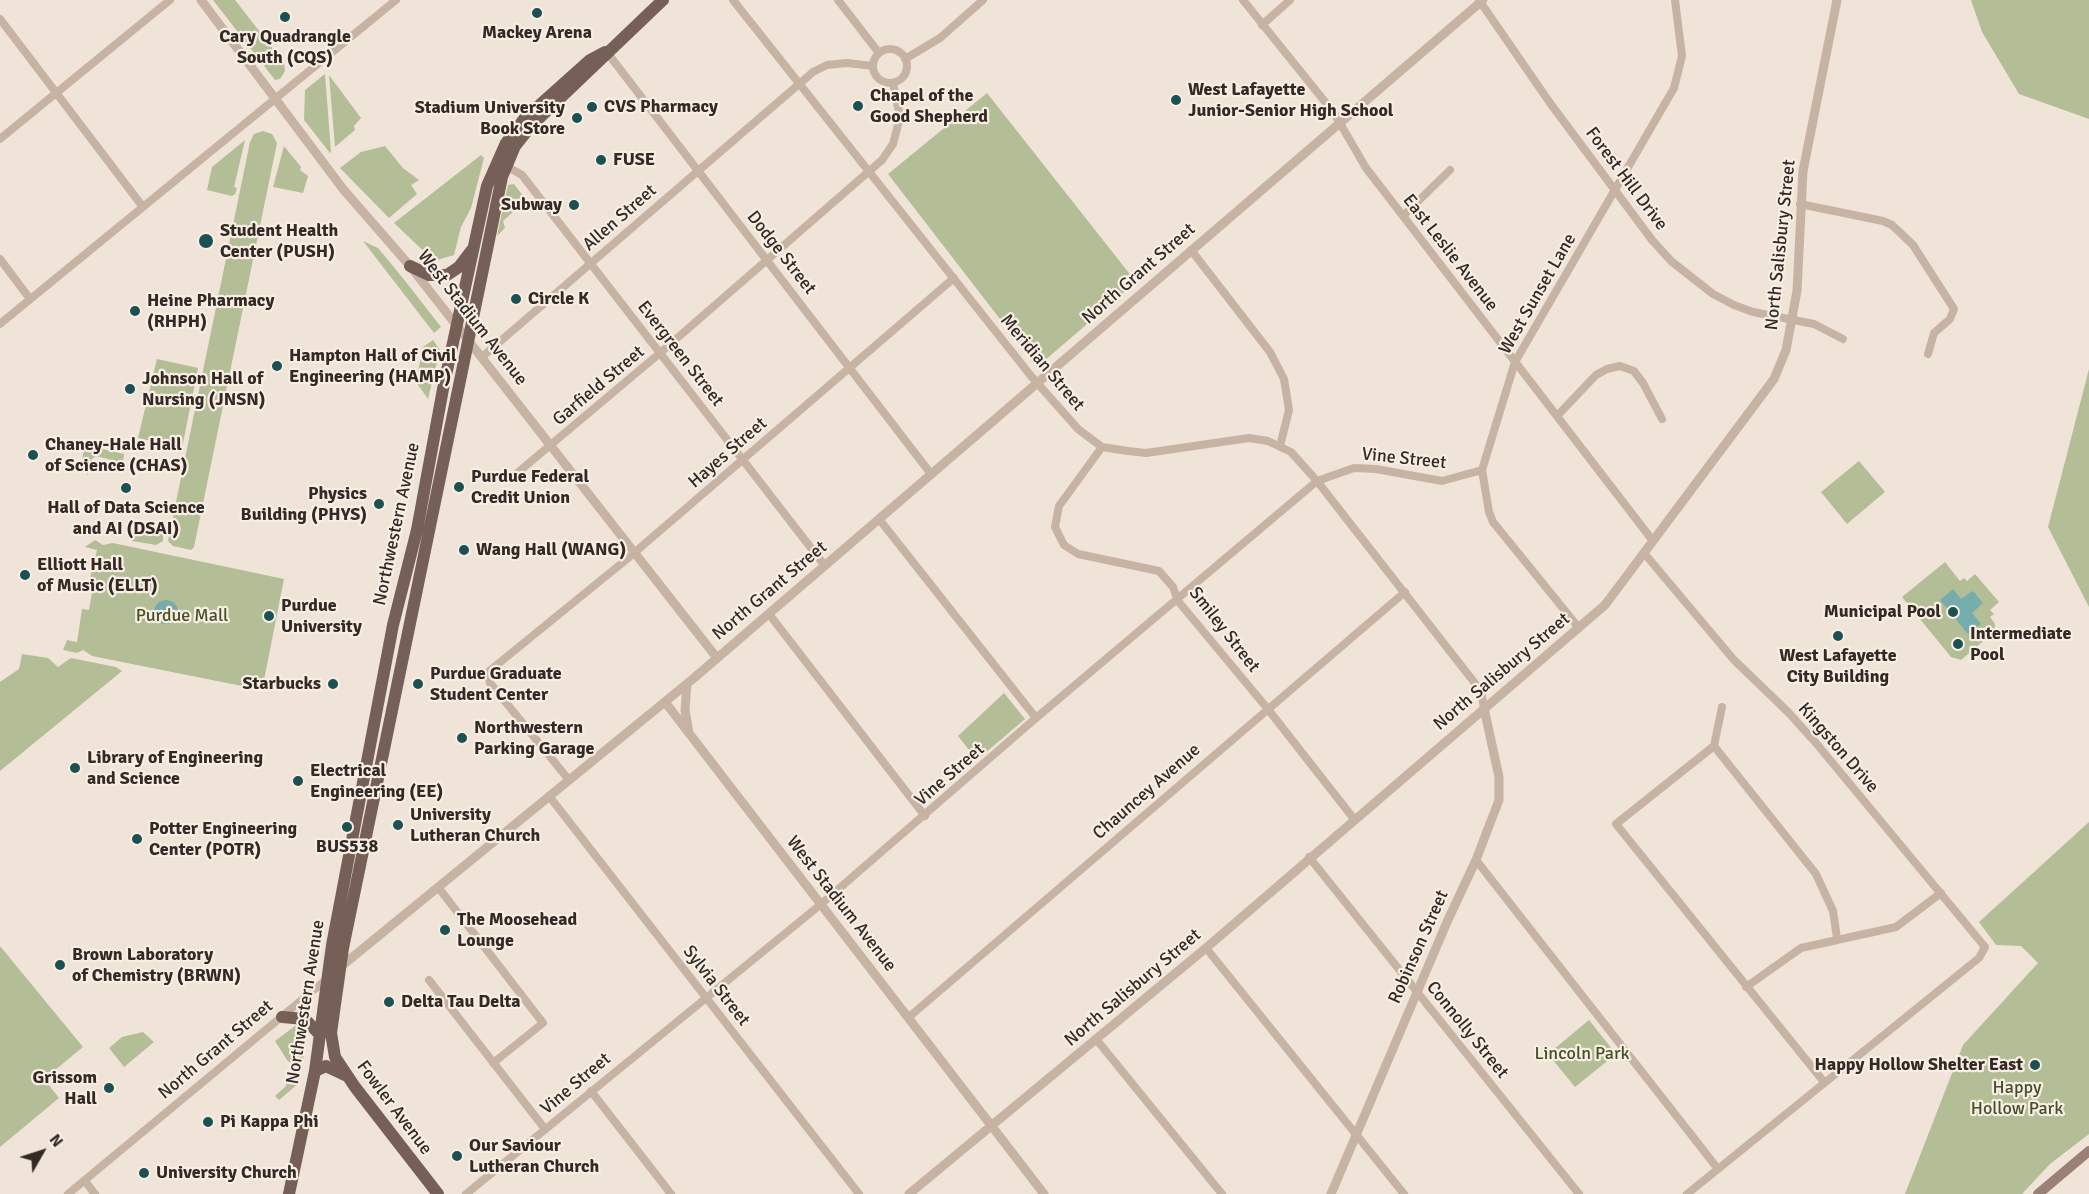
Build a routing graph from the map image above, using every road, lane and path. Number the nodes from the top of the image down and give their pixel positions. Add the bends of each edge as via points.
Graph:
1 (170, 0) edge
2 (201, 0) edge
3 (396, 0) edge
4 (663, 0) edge
5 (733, 0) edge
6 (838, 0) edge
7 (983, 0) edge
8 (1243, 0) edge
9 (1290, 0) edge
10 (1675, 0) edge
11 (1837, 0) edge
12 (1481, 1) edge
13 (0, 19) edge
14 (1262, 24) junction
15 (606, 51) junction
16 (879, 53) junction
17 (905, 59) junction
18 (873, 66) junction
19 (893, 83) junction
20 (799, 84) junction
21 (56, 93) junction
22 (276, 99) junction
23 (1340, 122) junction
24 (0, 139) edge
25 (507, 166) junction
26 (1450, 170) dead end
27 (698, 171) junction
28 (870, 173) junction
29 (1617, 191) junction
30 (1800, 204) junction
31 (143, 207) junction
32 (1402, 216) junction
33 (474, 246) junction
34 (1191, 250) junction
35 (0, 259) edge
36 (767, 260) junction
37 (591, 264) junction
38 (410, 266) junction
39 (954, 278) junction
40 (30, 299) junction
41 (1794, 320) junction
42 (0, 324) edge
43 (458, 327) junction
44 (1843, 339) dead end
45 (469, 341) junction
46 (660, 353) junction
47 (1928, 354) dead end
48 (482, 357) junction
49 (1515, 362) junction
50 (849, 368) junction
51 (1038, 384) junction
52 (1557, 416) junction
53 (1662, 419) dead end
54 (552, 445) junction
55 (1280, 446) junction
56 (1102, 447) junction
57 (744, 460) junction
58 (1482, 470) junction
59 (931, 474) junction
60 (510, 479) dead end
61 (1317, 481) junction
62 (879, 519) junction
63 (1653, 541) junction
64 (635, 553) junction
65 (1644, 553) junction
66 (825, 566) junction
67 (1405, 592) junction
68 (1178, 601) junction
69 (769, 614) junction
70 (1579, 628) junction
71 (717, 658) junction
72 (687, 684) junction
73 (664, 702) junction
74 (1722, 707) dead end
75 (1268, 708) junction
76 (1484, 708) junction
77 (1036, 718) junction
78 (690, 735) junction
79 (1714, 746) junction
80 (569, 780) junction
81 (549, 796) junction
82 (926, 816) junction
83 (1354, 819) junction
84 (1309, 857) junction
85 (1476, 860) junction
86 (438, 887) junction
87 (1941, 892) junction
88 (820, 905) junction
89 (1837, 938) junction
90 (1206, 948) junction
91 (340, 968) junction
92 (327, 979) junction
93 (429, 980) dead end
94 (1746, 987) junction
95 (1418, 991) junction
96 (706, 997) junction
97 (282, 1017) junction
98 (909, 1017) junction
99 (319, 1034) junction
100 (1096, 1039) junction
101 (494, 1063) junction
102 (315, 1071) junction
103 (346, 1075) junction
104 (1824, 1082) junction
105 (591, 1091) junction
106 (992, 1126) junction
107 (545, 1129) junction
108 (1356, 1135) junction
109 (2089, 1151) edge
110 (1718, 1169) junction
111 (85, 1181) junction
112 (68, 1194) edge
113 (95, 1194) edge
114 (290, 1194) edge
115 (438, 1194) edge
116 (466, 1194) edge
117 (671, 1194) edge
118 (859, 1194) edge
119 (909, 1194) edge
120 (1044, 1194) edge
121 (1222, 1194) edge
122 (1331, 1194) edge
123 (1404, 1194) edge
124 (1579, 1194) edge
125 (1687, 1194) edge
126 (2038, 1194) edge

1 - 21 street
2 - 22 street, West Stadium Avenue
3 - 22 street
4 - 15 main road, Northwestern Avenue
5 - 20 street, Meridian Street
6 - 16 street
7 - 17 street via 940,38
8 - 14 street, East Leslie Avenue
9 - 14 street
10 - 29 street, West Sunset Lane via 1682,56 1674,88
11 - 30 street, North Salisbury Street
12 - 23 street, North Grant Street
12 - 29 street, Forest Hill Drive via 1520,62
13 - 21 street
14 - 23 street, East Leslie Avenue
15 - 25 main road, Northwestern Avenue via 596,67 524,133
15 - 27 street, Dodge Street
15 - 33 main road, Northwestern Avenue via 535,107 506,143 487,186
16 - 17 street via 893,50
16 - 18 street
17 - 19 street via 905,74
18 - 19 street via 879,79
18 - 20 street, Allen Street via 827,65
19 - 28 street, Garfield Street via 899,102 898,131 887,154
20 - 27 street, Allen Street
20 - 28 street, Meridian Street
21 - 24 street
21 - 31 street
22 - 31 street
22 - 38 street, West Stadium Avenue via 343,189
23 - 32 street, East Leslie Avenue via 1366,168
23 - 34 street, North Grant Street
25 - 37 street, Evergreen Street via 522,175
25 - 45 main road, Northwestern Avenue
26 - 32 street
27 - 36 street, Dodge Street
27 - 37 street, Allen Street
28 - 36 street, Garfield Street
28 - 39 street, Meridian Street
29 - 41 street, Forest Hill Drive via 1652,240 1688,276 1734,305
29 - 49 street, West Sunset Lane
30 - 41 street, North Salisbury Street
30 - 47 street via 1883,221 1913,245 1954,309 1950,319 1934,333
31 - 40 street
32 - 49 street, East Leslie Avenue
33 - 38 main road via 447,276 429,275
33 - 43 main road, Northwestern Avenue
34 - 51 street, North Grant Street
34 - 55 street via 1270,352 1284,379 1289,410
35 - 40 street
36 - 46 street, Garfield Street
36 - 50 street, Dodge Street
37 - 46 street, Evergreen Street
37 - 48 street, Allen Street
38 - 43 street, West Stadium Avenue
39 - 50 street, Hayes Street
39 - 51 street, Meridian Street
40 - 42 street
41 - 44 street, Forest Hill Drive via 1822,327
41 - 63 street, North Salisbury Street via 1774,379
43 - 45 street, West Stadium Avenue
43 - 92 main road, Northwestern Avenue via 417,530 393,625
45 - 48 street, West Stadium Avenue
45 - 91 main road, Northwestern Avenue
46 - 54 street, Garfield Street
46 - 57 street, Evergreen Street
48 - 54 street, West Stadium Avenue
49 - 52 street, East Leslie Avenue
49 - 58 street, West Sunset Lane
50 - 57 street, Hayes Street
50 - 59 street, Dodge Street
51 - 56 street, Meridian Street via 1078,429
51 - 59 street, North Grant Street
52 - 53 street via 1592,379 1620,366 1634,371 1643,382
52 - 63 street, East Leslie Avenue
54 - 60 street, Garfield Street
54 - 64 street, West Stadium Avenue
55 - 56 street, Meridian Street via 1242,438 1146,453
55 - 61 street, Meridian Street via 1291,452
56 - 68 street, Smiley Street via 1059,506 1057,535 1078,554 1159,571 1173,587
57 - 64 street, Hayes Street
57 - 66 street, Evergreen Street
58 - 61 street, Vine Street via 1442,481 1354,468
58 - 70 street, West Sunset Lane via 1493,522
59 - 62 street, North Grant Street
61 - 67 street, Meridian Street
61 - 68 street, Vine Street
62 - 66 street, North Grant Street
62 - 77 street
63 - 65 street, North Salisbury Street
64 - 71 street, West Stadium Avenue
64 - 80 street, Hayes Street via 491,669 488,679
65 - 70 street, North Salisbury Street via 1605,605
65 - 87 street, Kingston Drive via 1734,660 1816,743
66 - 69 street, North Grant Street
67 - 75 street, Chauncey Avenue
67 - 76 street, Meridian Street via 1481,691
68 - 75 street, Smiley Street
68 - 77 street, Vine Street
69 - 71 street, North Grant Street
69 - 82 street
70 - 76 street, North Salisbury Street
71 - 72 street, North Grant Street
72 - 73 street, North Grant Street
72 - 78 street via 685,710
73 - 78 street, West Stadium Avenue
73 - 80 street, North Grant Street
74 - 79 street
75 - 83 street, Smiley Street
75 - 98 street, Chauncey Avenue
76 - 83 street, North Salisbury Street
76 - 85 street, Robinson Street via 1500,793
77 - 82 street, Vine Street
78 - 88 street, West Stadium Avenue
79 - 89 street via 1816,874 1833,911
79 - 94 street via 1616,824
80 - 81 street, North Grant Street
81 - 86 street, North Grant Street
81 - 96 street, Sylvia Street
82 - 88 street, Vine Street
83 - 84 street, North Salisbury Street
84 - 90 street, North Salisbury Street
84 - 95 street, Connolly Street
85 - 95 street, Robinson Street
85 - 110 street
86 - 91 street, North Grant Street
86 - 101 street via 543,1023
87 - 89 street via 1896,927
87 - 104 street, Kingston Drive via 1985,947 1978,958
88 - 96 street, Vine Street
88 - 98 street, West Stadium Avenue
89 - 94 street via 1791,953
90 - 100 street, North Salisbury Street
90 - 108 street
91 - 92 street, North Grant Street
91 - 103 main road, Fowler Avenue via 331,1033 335,1057
92 - 97 street, North Grant Street
92 - 99 main road, Northwestern Avenue
93 - 101 street
94 - 104 street
95 - 108 street, Robinson Street
95 - 124 street, Connolly Street
96 - 105 street, Vine Street
96 - 118 street, Sylvia Street
97 - 99 main road via 305,1019
97 - 111 street, North Grant Street
98 - 106 street, West Stadium Avenue
99 - 102 main road, Northwestern Avenue
100 - 106 street, North Salisbury Street
100 - 121 street
101 - 107 street
102 - 103 main road via 327,1066
102 - 114 main road, Northwestern Avenue
103 - 115 main road, Fowler Avenue
104 - 110 street
105 - 107 street, Vine Street
105 - 117 street
106 - 119 street, North Salisbury Street
106 - 120 street, West Stadium Avenue
107 - 116 street, Vine Street
108 - 122 street, Robinson Street
108 - 123 street
109 - 126 main road
110 - 125 street
111 - 112 street, North Grant Street
111 - 113 street

